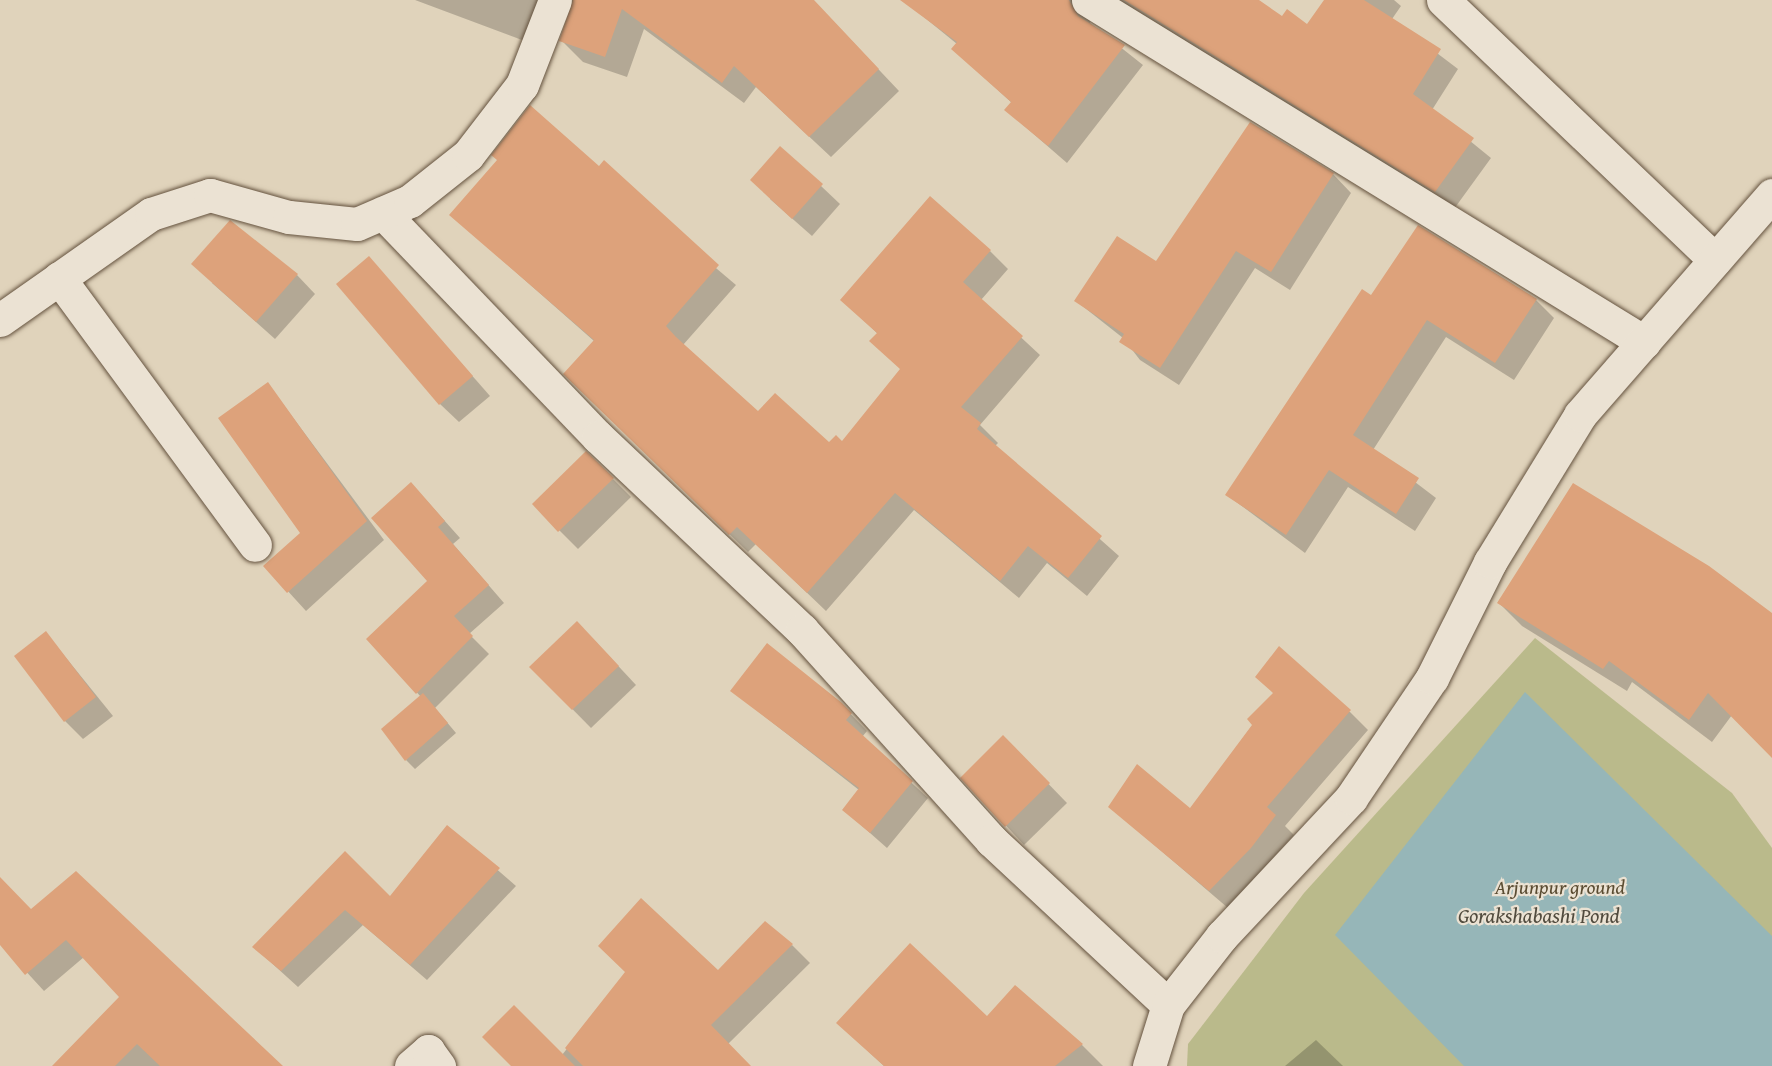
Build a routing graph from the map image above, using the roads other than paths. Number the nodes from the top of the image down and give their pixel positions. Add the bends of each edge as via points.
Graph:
1 (555, 0) edge
2 (1088, 0) edge
3 (1443, 0) edge
4 (1772, 195) edge
5 (383, 213) junction
6 (1715, 260) junction
7 (59, 278) junction
8 (0, 320) edge
9 (1644, 342) junction
10 (255, 545) dead end
11 (1168, 1005) junction
12 (411, 1066) edge
13 (439, 1066) edge
14 (1149, 1066) edge

1 - 5 street via 522,85 468,155 410,201
2 - 9 street
3 - 6 street
4 - 6 street
5 - 7 street via 357,224 288,217 210,195 151,214
5 - 11 street via 598,437 818,646 991,840
6 - 9 street
7 - 8 street
7 - 10 street
9 - 11 street via 1580,415 1490,562 1432,678 1351,798 1222,936
11 - 14 street
12 - 13 street via 428,1051

